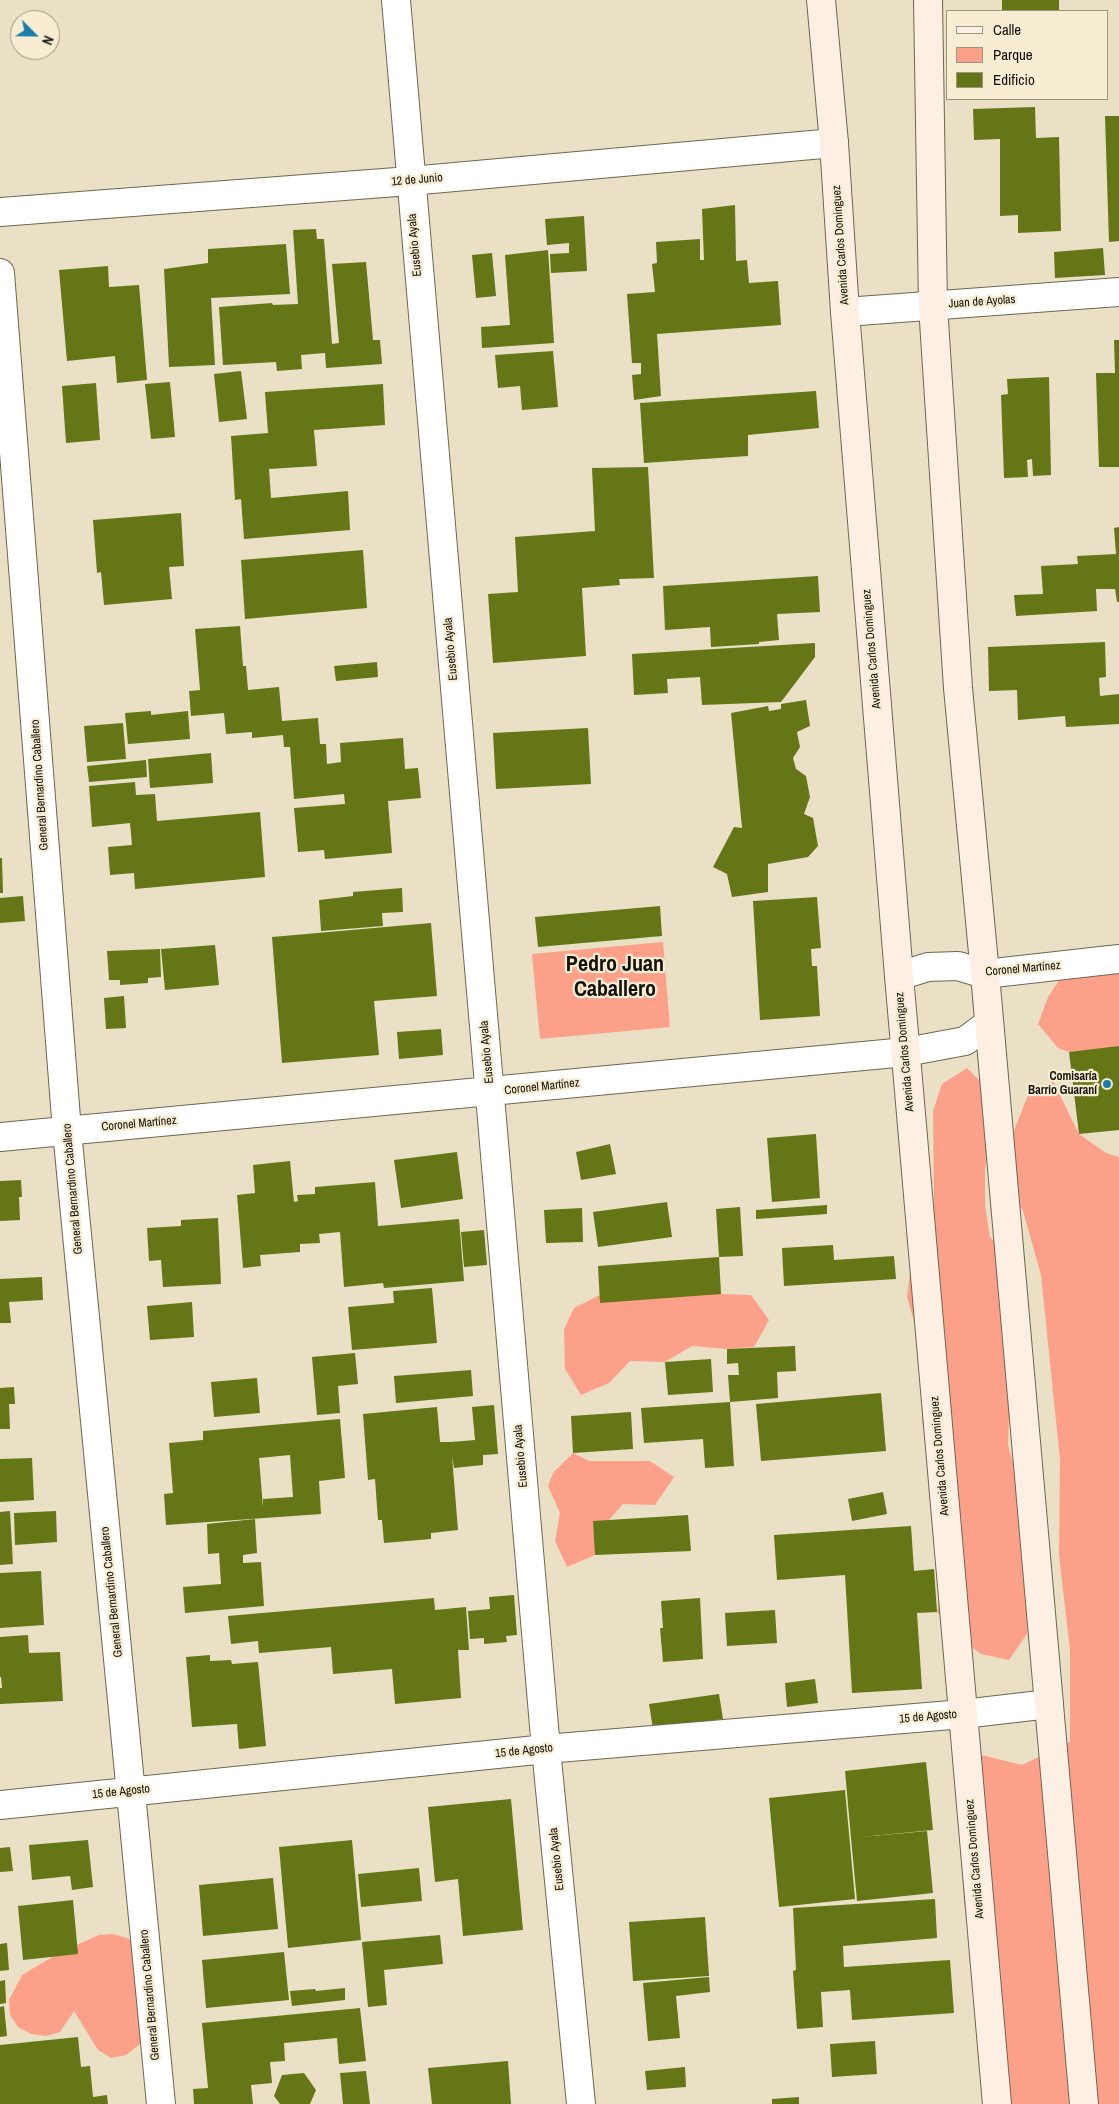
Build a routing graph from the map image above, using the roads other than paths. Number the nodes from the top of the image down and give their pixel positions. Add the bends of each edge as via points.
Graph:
1 (396, 0) edge
2 (821, 0) edge
3 (928, 0) edge
4 (834, 143) junction
5 (410, 181) junction
6 (0, 212) edge
7 (0, 273) edge
8 (1119, 292) edge
9 (932, 306) junction
10 (845, 312) junction
11 (1119, 960) edge
12 (985, 974) junction
13 (899, 976) junction
14 (988, 1024) junction
15 (906, 1052) junction
16 (490, 1092) junction
17 (68, 1130) junction
18 (0, 1137) edge
19 (1049, 1704) junction
20 (963, 1714) junction
21 (546, 1749) junction
22 (131, 1791) junction
23 (0, 1805) edge
24 (161, 2104) edge
25 (581, 2104) edge
26 (997, 2104) edge
27 (1084, 2104) edge

1 - 5 street, Eusebio Ayala
2 - 4 main road, Avenida Carlos Dominguez
3 - 9 main road
4 - 5 street, 12 de Junio
4 - 10 main road, Avenida Carlos Dominguez
5 - 6 street, 12 de Junio
5 - 16 street, Eusebio Ayala
7 - 17 street, General Bernardino Caballero
8 - 9 street, Juan de Ayolas
9 - 10 street, Juan de Ayolas
9 - 12 main road via 958,688
10 - 13 main road, Avenida Carlos Dominguez
11 - 12 street, Coronel Martínez
12 - 13 street, Coronel Martínez via 958,966 928,967
12 - 14 main road
13 - 15 main road, Avenida Carlos Dominguez
14 - 15 street, Coronel Martínez via 965,1041
14 - 19 main road
15 - 16 street, Coronel Martínez
15 - 20 main road, Avenida Carlos Dominguez
16 - 17 street, Coronel Martínez
16 - 21 street, Eusebio Ayala
17 - 18 street, Coronel Martínez
17 - 22 street, General Bernardino Caballero
19 - 20 street, 15 de Agosto
19 - 27 main road
20 - 21 street, 15 de Agosto
20 - 26 main road, Avenida Carlos Dominguez
21 - 22 street, 15 de Agosto
21 - 25 street, Eusebio Ayala
22 - 23 street, 15 de Agosto
22 - 24 street, General Bernardino Caballero

